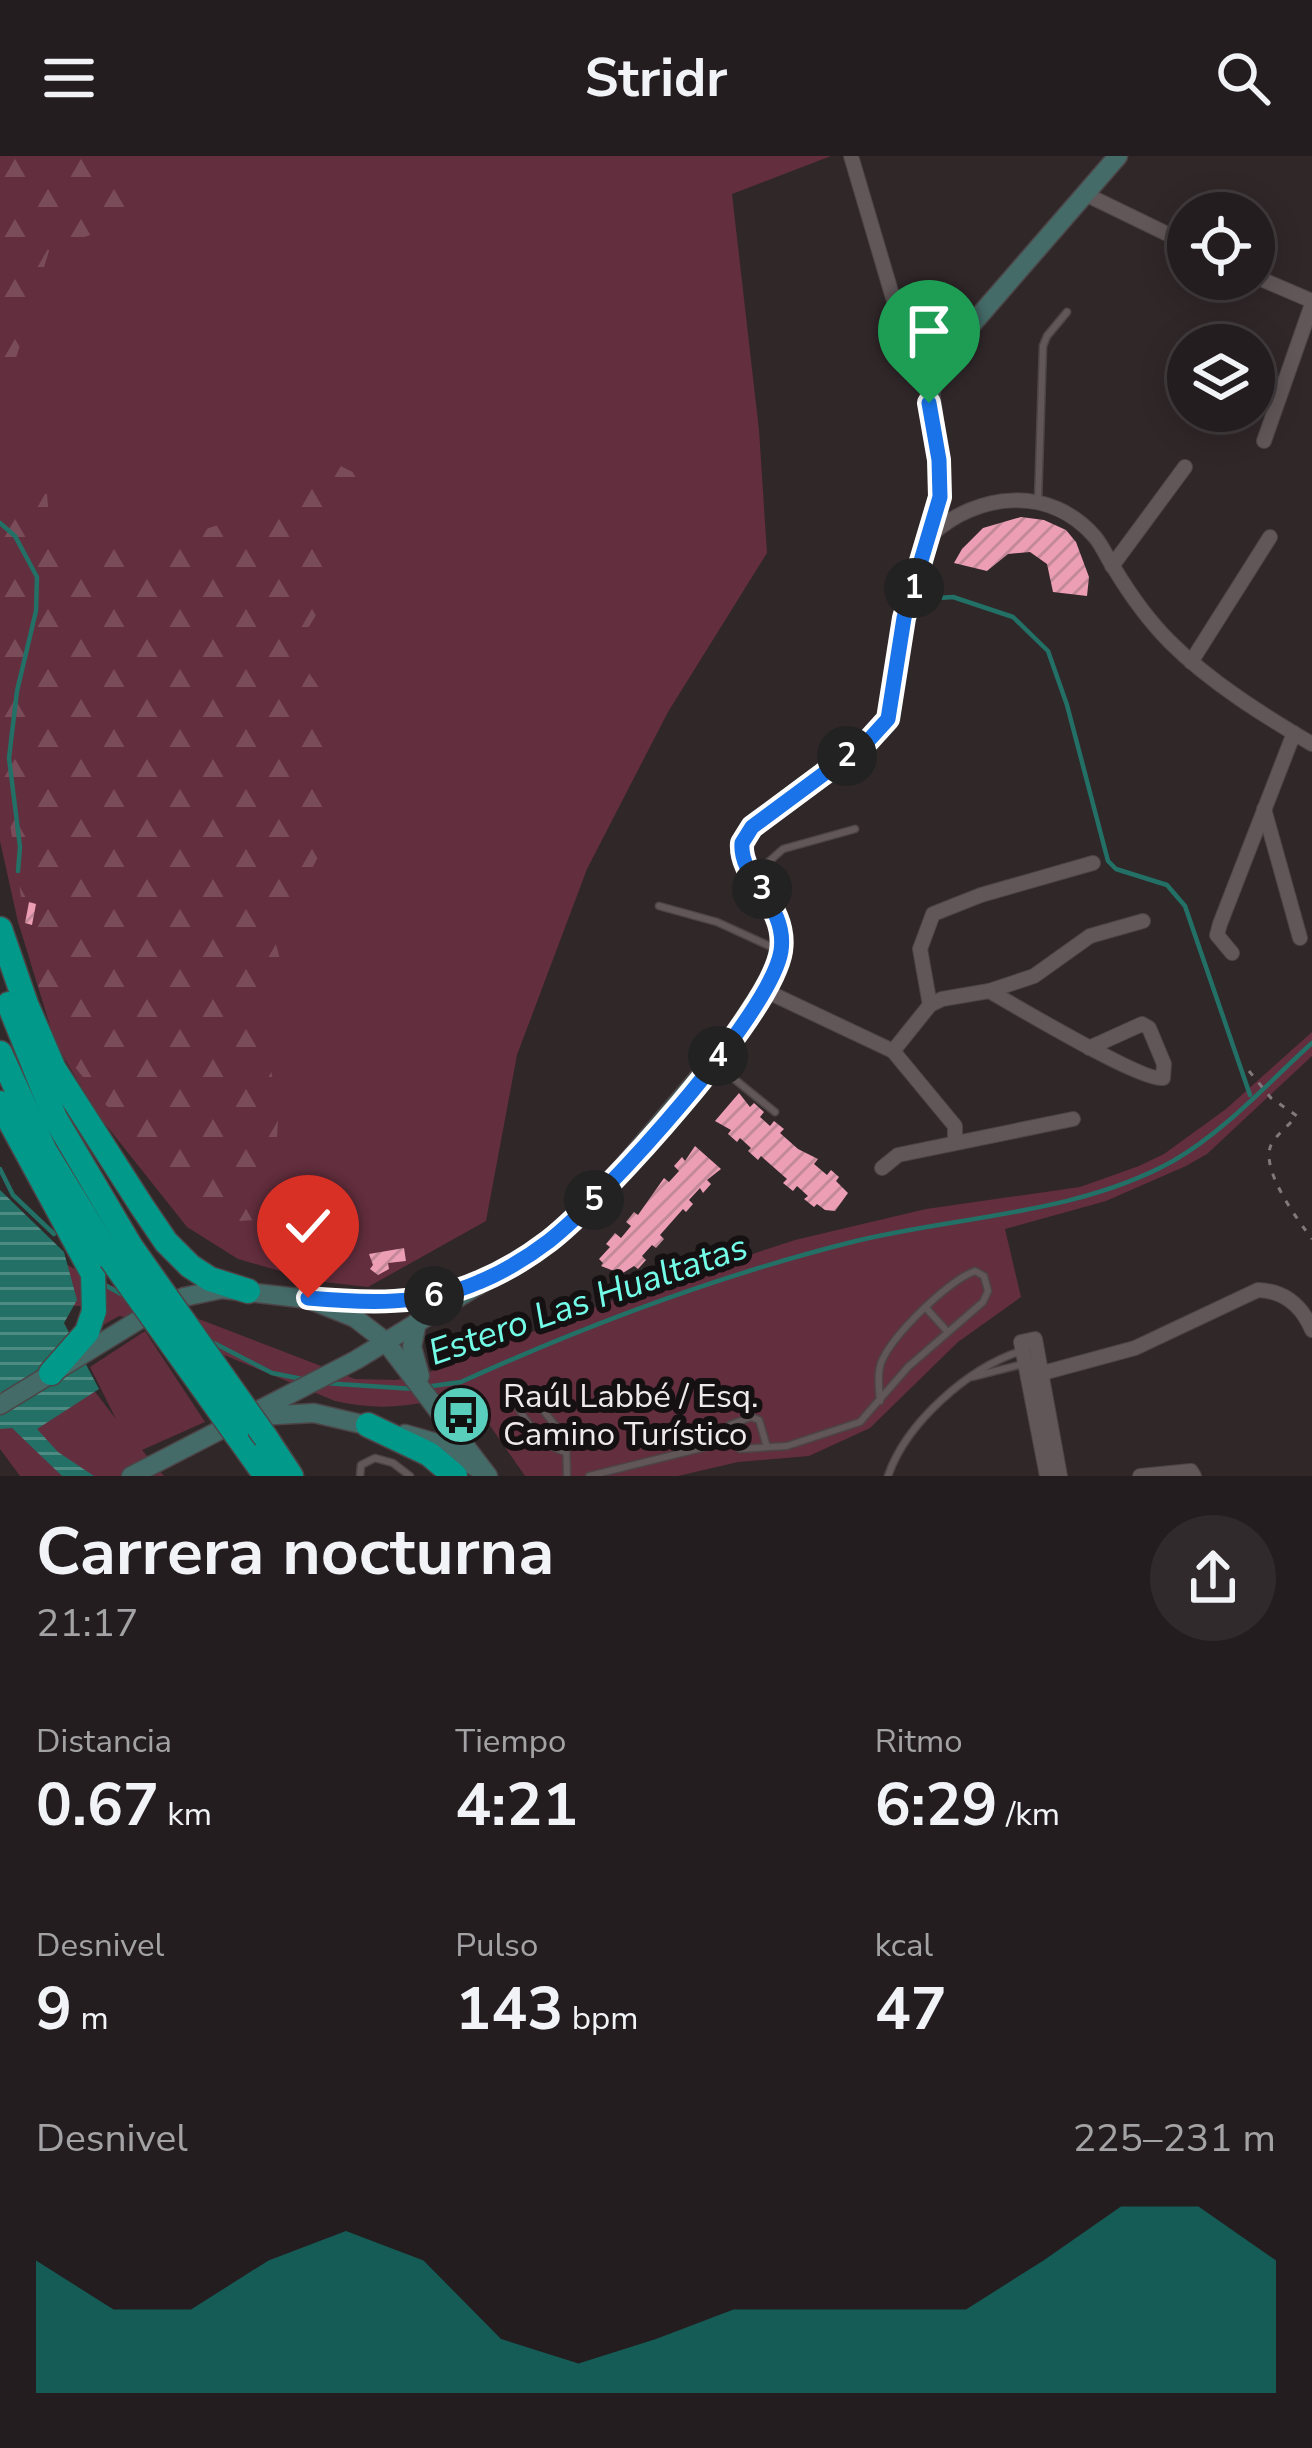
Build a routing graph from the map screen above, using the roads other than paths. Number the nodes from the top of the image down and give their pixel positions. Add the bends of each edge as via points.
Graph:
1 (851, 156) edge
2 (1118, 156) edge
3 (1084, 194) junction
4 (1167, 234) edge
5 (1275, 286) edge
6 (1312, 303) edge
7 (1067, 312) dead end
8 (929, 394) junction
9 (1264, 441) dead end
10 (1184, 467) dead end
11 (1038, 502) junction
12 (945, 513) junction
13 (1270, 537) dead end
14 (1112, 566) junction
15 (1191, 662) junction
16 (1294, 733) junction
17 (1312, 744) edge
18 (1264, 809) junction
19 (855, 829) dead end
20 (1093, 863) dead end
21 (753, 875) junction
22 (659, 906) dead end
23 (1143, 921) dead end
24 (0, 929) edge
25 (1300, 938) dead end
26 (781, 951) junction
27 (1232, 953) dead end
28 (0, 976) edge
29 (766, 991) junction
30 (989, 991) junction
31 (930, 1005) junction
32 (1089, 1048) junction
33 (893, 1051) junction
34 (0, 1053) edge
35 (714, 1062) junction
36 (0, 1102) edge
37 (775, 1112) dead end
38 (1072, 1119) dead end
39 (956, 1142) junction
40 (882, 1168) dead end
41 (121, 1253) junction
42 (478, 1283) junction
43 (248, 1291) junction
44 (308, 1298) junction
45 (926, 1308) junction
46 (417, 1322) junction
47 (946, 1330) junction
48 (1312, 1330) edge
49 (386, 1341) junction
50 (409, 1365) junction
51 (1030, 1366) junction
52 (51, 1373) junction
53 (968, 1378) junction
54 (880, 1401) junction
55 (0, 1405) edge
56 (368, 1425) junction
57 (730, 1441) junction
58 (247, 1444) edge
59 (767, 1447) junction
60 (566, 1452) junction
61 (487, 1475) edge
62 (1159, 1475) edge
63 (131, 1476) edge
64 (266, 1476) edge
65 (291, 1476) edge
66 (360, 1476) edge
67 (410, 1476) edge
68 (455, 1476) edge
69 (567, 1476) edge
70 (589, 1476) edge
71 (888, 1476) edge
72 (1048, 1476) edge
73 (1060, 1476) edge
74 (1140, 1476) edge
75 (1194, 1476) edge

1 - 8 street
2 - 3 main road
3 - 4 street
3 - 8 main road via 954,345
5 - 6 street
6 - 9 street
7 - 11 lane via 1044,340
8 - 12 main road
10 - 14 street
11 - 12 street via 1000,500
11 - 14 street via 1083,525
12 - 21 main road via 904,618 888,719 749,830 741,852
13 - 15 street
14 - 15 street
15 - 16 street
16 - 17 street
16 - 18 street
18 - 25 street
18 - 27 street via 1217,935
19 - 21 lane via 783,849
20 - 31 street via 933,914 920,950
21 - 26 main road via 778,918
22 - 26 lane
23 - 30 street via 1090,936 1034,976
24 - 43 highway via 54,1069 166,1242 210,1279
26 - 29 main road
28 - 41 highway via 26,1052
29 - 33 street
29 - 35 main road
30 - 31 street
30 - 32 street
31 - 33 street
32 - 32 street via 1150,1078 1163,1078 1164,1064 1142,1024
33 - 39 street via 955,1126
34 - 41 highway via 45,1151
35 - 37 lane
35 - 42 main road via 580,1214
36 - 52 highway via 93,1274 87,1332
38 - 39 street
39 - 40 street via 898,1155
41 - 58 highway, bridge
42 - 44 main road via 394,1302
42 - 46 main road
43 - 44 main road
43 - 52 main road, bridge via 184,1297
44 - 49 main road
45 - 47 lane
45 - 47 lane via 969,1273 984,1276 983,1302
45 - 54 lane via 881,1363
46 - 49 main road
46 - 50 main road
47 - 54 lane
48 - 51 street via 1291,1300 1258,1290 1135,1348
49 - 50 main road
49 - 58 main road via 273,1402
50 - 61 main road
51 - 53 lane
51 - 53 lane via 978,1368
51 - 72 street
51 - 73 street
52 - 55 main road
53 - 71 lane via 897,1453
54 - 59 lane via 846,1428
56 - 58 main road via 303,1412
56 - 61 main road via 433,1442
56 - 68 highway
57 - 59 lane via 736,1449
57 - 59 lane via 730,1425 755,1417
57 - 70 lane
58 - 63 main road via 166,1458
58 - 64 highway
58 - 65 highway
60 - 60 lane via 542,1438 513,1391 527,1390 566,1439
60 - 69 lane
62 - 74 street
62 - 75 street
66 - 67 lane via 361,1465 375,1458

